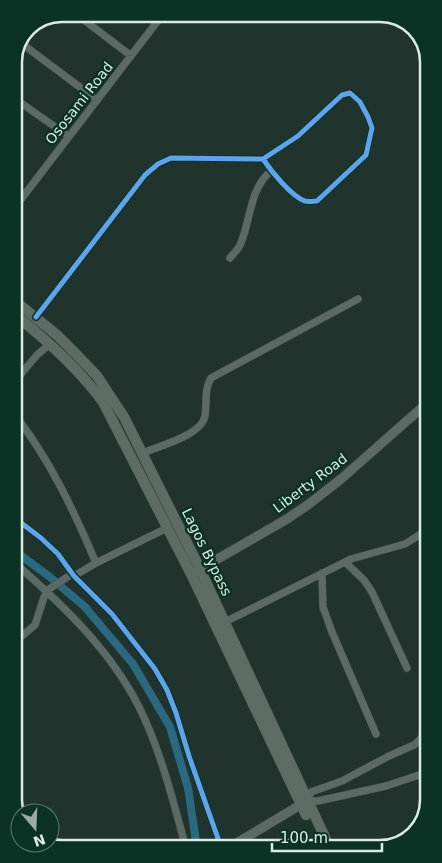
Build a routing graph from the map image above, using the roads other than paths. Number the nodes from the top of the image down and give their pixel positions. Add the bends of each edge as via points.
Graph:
1 (87, 22) edge
2 (156, 22) edge
3 (27, 46) edge
4 (130, 55) junction
5 (97, 100) junction
6 (23, 104) edge
7 (68, 136) junction
8 (263, 159) junction
9 (271, 171) junction
10 (23, 195) edge
11 (230, 258) dead end
12 (358, 299) dead end
13 (23, 307) edge
14 (36, 317) junction
15 (23, 321) edge
16 (50, 344) junction
17 (23, 372) edge
18 (420, 409) edge
19 (23, 425) edge
20 (143, 453) junction
21 (22, 524) edge
22 (167, 528) junction
23 (420, 534) edge
24 (345, 562) junction
25 (96, 563) junction
26 (22, 569) edge
27 (195, 572) junction
28 (322, 573) junction
29 (73, 575) junction
30 (48, 590) junction
31 (225, 622) junction
32 (22, 635) edge
33 (407, 668) dead end
34 (376, 734) dead end
35 (420, 739) edge
36 (420, 775) edge
37 (306, 802) junction
38 (184, 840) edge
39 (218, 840) edge
40 (242, 840) edge
41 (319, 840) edge
42 (326, 840) edge

1 - 4 street
2 - 4 street, Ososami Road
3 - 5 street
4 - 5 street, Ososami Road
5 - 7 street, Ososami Road
6 - 7 street
7 - 10 street, Ososami Road
8 - 9 street
8 - 9 street via 298,136 342,95 350,93 360,102 372,128 366,155 317,201 306,202 298,197
8 - 14 street via 171,158 158,164 145,175
9 - 11 street via 256,191 240,245
12 - 20 street via 211,378 202,425
13 - 14 main road, Lagos Bypass
14 - 20 main road, Lagos Bypass via 97,376
15 - 16 main road, Lagos Bypass
16 - 17 street
16 - 22 main road, Lagos Bypass via 102,402
18 - 27 street, Liberty Road via 309,504
19 - 25 street via 51,467
20 - 27 main road, Lagos Bypass
21 - 29 street via 58,554
22 - 25 street
22 - 27 main road, Lagos Bypass
23 - 24 street via 405,544
24 - 28 street
24 - 33 street via 372,592
25 - 29 street
26 - 30 street
27 - 31 main road, Lagos Bypass
27 - 37 main road, Lagos Bypass
28 - 31 street
28 - 34 street via 323,607
29 - 30 street
29 - 39 street via 119,622 167,690
30 - 32 street via 35,625
30 - 38 street via 107,658 139,707 168,785
31 - 37 main road, Lagos Bypass
35 - 37 street via 342,781 311,792
36 - 37 street via 386,786
37 - 40 street
37 - 41 main road, Lagos Bypass
37 - 42 main road, Lagos Bypass

